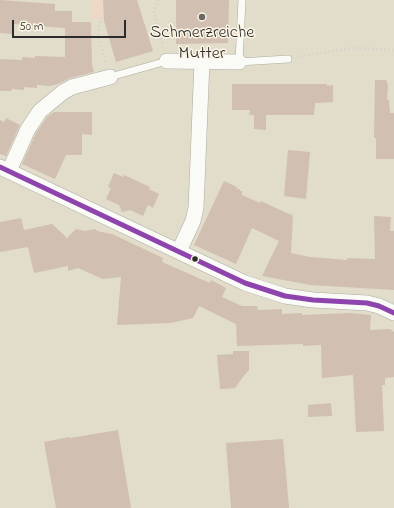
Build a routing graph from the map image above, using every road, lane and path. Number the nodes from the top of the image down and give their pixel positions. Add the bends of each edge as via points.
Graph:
1 (158, 0) edge
2 (242, 0) edge
3 (101, 18) dead end
4 (394, 51) edge
5 (288, 59) joint
6 (202, 61) junction
7 (167, 62) junction
8 (239, 62) junction
9 (110, 77) junction
10 (4, 169) edge
11 (179, 251) junction
12 (394, 313) edge

1 - 7 path via 154,12
2 - 8 lane
3 - 9 path via 98,35
4 - 5 path via 351,48
5 - 8 lane
6 - 7 street
6 - 8 street
6 - 11 street via 196,208
7 - 9 lane
9 - 10 street via 72,87 44,107 33,120
10 - 11 street
11 - 12 street via 245,283 279,294 313,300 367,303

